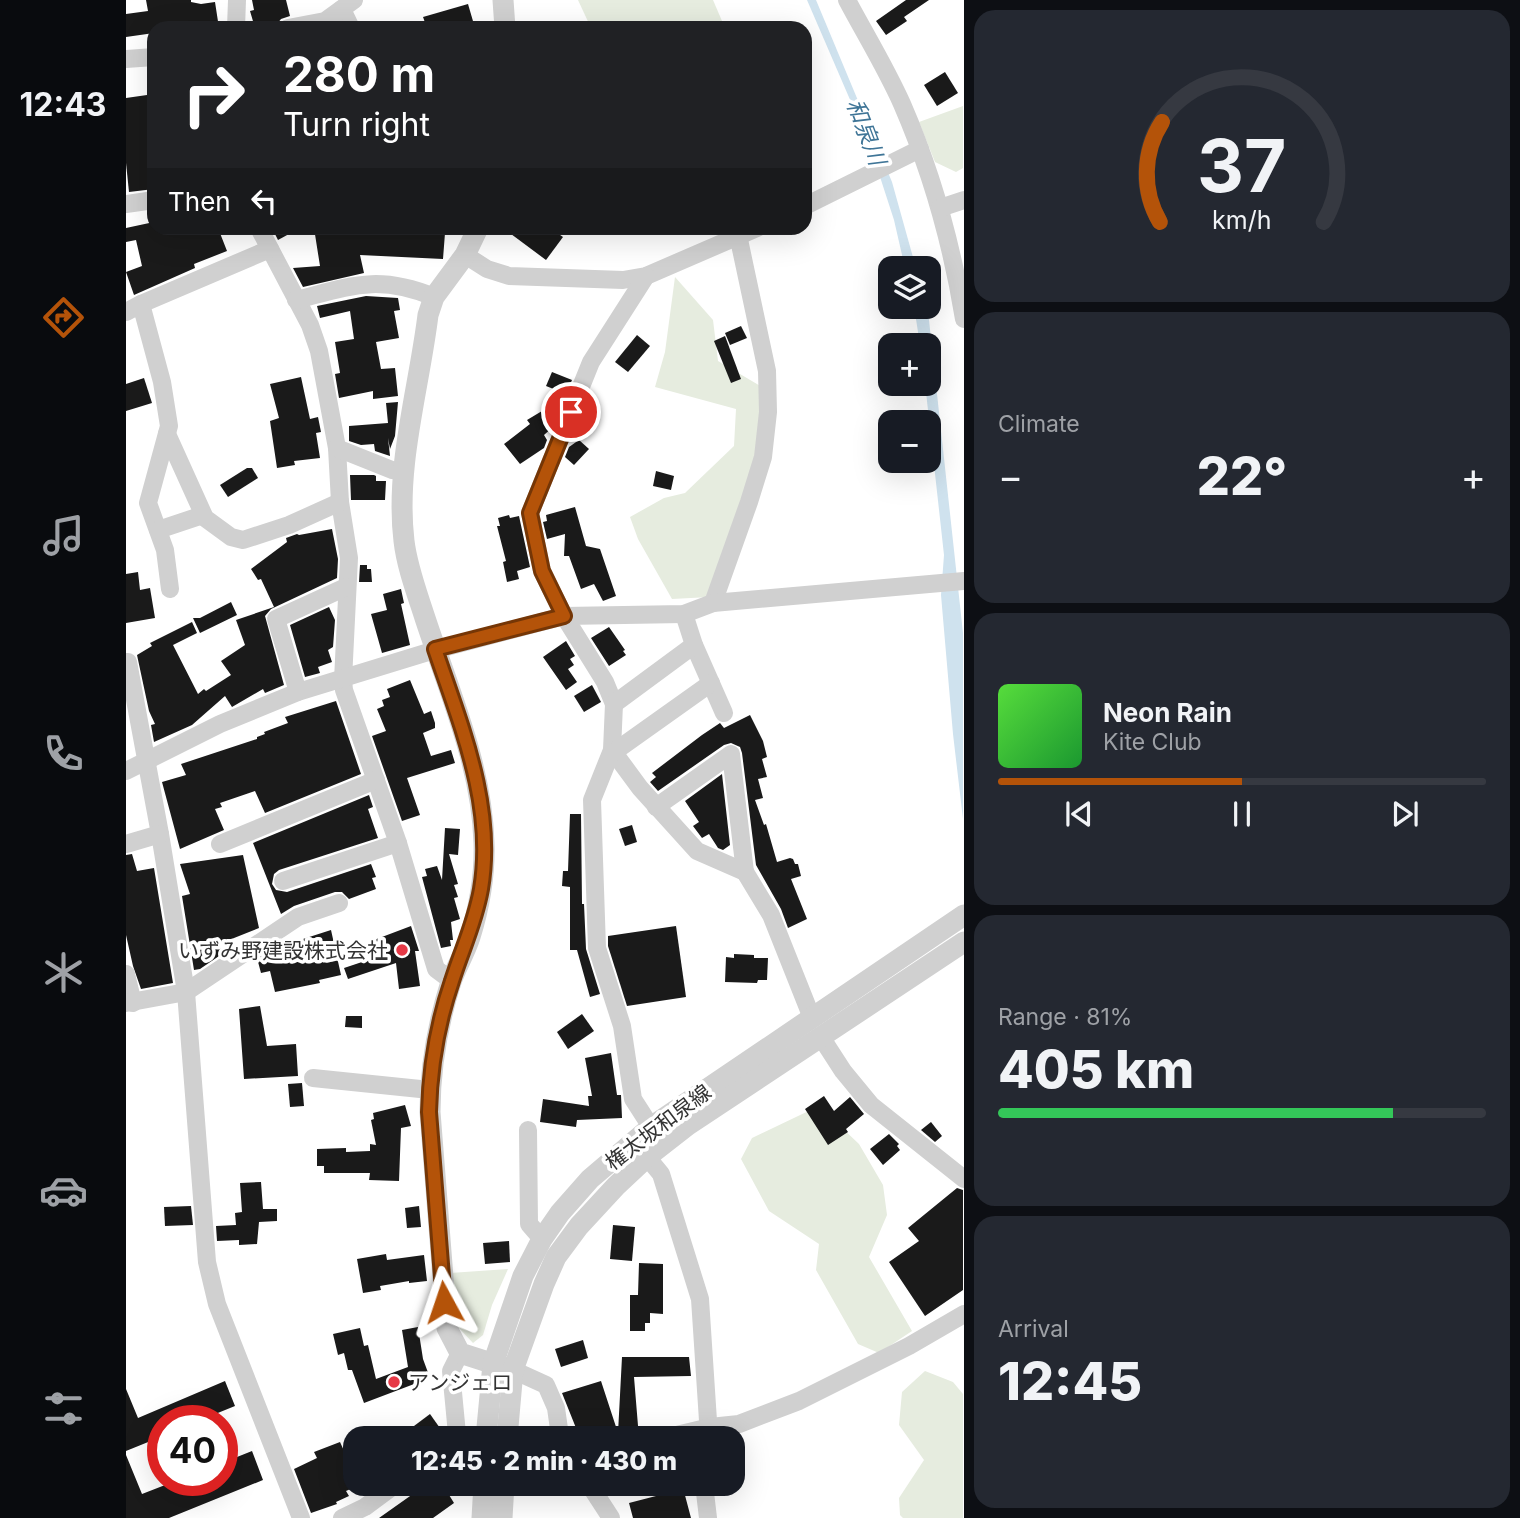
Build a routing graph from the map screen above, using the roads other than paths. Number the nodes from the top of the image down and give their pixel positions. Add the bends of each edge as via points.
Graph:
1 (237, 0) edge
2 (503, 0) edge
3 (847, 0) edge
4 (348, 5) edge
5 (236, 21) edge
6 (325, 21) edge
7 (504, 21) edge
8 (147, 58) edge
9 (126, 59) edge
10 (920, 149) junction
11 (964, 200) edge
12 (147, 201) edge
13 (812, 203) edge
14 (126, 204) edge
15 (940, 208) junction
16 (263, 235) edge
17 (475, 235) edge
18 (736, 235) edge
19 (738, 235) edge
20 (270, 249) junction
21 (465, 256) junction
22 (646, 276) junction
23 (434, 298) junction
24 (296, 300) junction
25 (134, 308) edge
26 (964, 319) edge
27 (167, 434) junction
28 (337, 448) junction
29 (403, 471) junction
30 (340, 502) junction
31 (203, 514) junction
32 (158, 530) junction
33 (964, 581) edge
34 (346, 587) junction
35 (170, 589) dead end
36 (713, 603) junction
37 (684, 614) junction
38 (564, 616) junction
39 (694, 645) junction
40 (435, 649) junction
41 (126, 662) edge
42 (343, 680) junction
43 (711, 683) junction
44 (298, 692) junction
45 (614, 704) junction
46 (724, 713) dead end
47 (613, 751) junction
48 (146, 762) junction
49 (126, 771) edge
50 (376, 780) junction
51 (656, 807) junction
52 (160, 834) junction
53 (398, 843) junction
54 (126, 844) edge
55 (220, 844) dead end
56 (745, 872) junction
57 (283, 881) dead end
58 (339, 903) dead end
59 (964, 915) edge
60 (964, 942) edge
61 (126, 974) edge
62 (452, 981) junction
63 (186, 992) junction
64 (130, 1003) edge
65 (817, 1028) junction
66 (313, 1078) dead end
67 (430, 1090) junction
68 (651, 1126) junction
69 (528, 1130) dead end
70 (647, 1157) junction
71 (964, 1179) edge
72 (542, 1239) junction
73 (964, 1314) edge
74 (460, 1353) junction
75 (503, 1367) junction
76 (456, 1426) edge
77 (489, 1426) edge
78 (507, 1426) edge
79 (559, 1426) edge
80 (709, 1426) edge
81 (733, 1426) edge
82 (385, 1496) edge
83 (483, 1496) edge
84 (503, 1496) edge
85 (597, 1496) edge
86 (705, 1496) edge
87 (370, 1513) edge
88 (301, 1518) edge
89 (342, 1518) edge
90 (482, 1518) edge
91 (502, 1518) edge
92 (611, 1518) edge
93 (708, 1518) edge

1 - 5 street
2 - 7 street
3 - 10 street via 901,102
4 - 6 street
8 - 9 street
10 - 13 street
10 - 15 street
11 - 15 street
12 - 14 street
15 - 26 street
16 - 20 street
17 - 21 street
18 - 22 street
19 - 36 street via 767,371 768,412 763,457
20 - 24 street
20 - 25 street
21 - 22 street via 509,276 623,280
21 - 23 street
22 - 38 street via 591,362 530,513 542,571
23 - 24 street via 372,282
23 - 29 street
24 - 28 street via 319,351
25 - 27 street via 162,382
27 - 31 street
27 - 32 street via 148,503
28 - 29 street
28 - 30 street
29 - 40 street via 404,543
30 - 31 street via 243,540 231,537
30 - 34 street via 349,558
31 - 32 street
32 - 35 street
33 - 36 street
34 - 42 street
34 - 44 street via 276,619
36 - 37 street
37 - 38 street
37 - 39 street
38 - 40 street
38 - 45 street
39 - 43 street
39 - 45 street
40 - 42 street
40 - 62 street via 474,768 484,843 481,889 470,937
41 - 48 street
42 - 44 street
42 - 50 street
43 - 46 street
43 - 47 street
44 - 48 street via 220,723
45 - 47 street
47 - 51 street
47 - 68 street via 592,800 597,948 622,1026 633,1099
48 - 49 street
48 - 52 street
50 - 53 street
50 - 55 street
51 - 56 street via 697,851
51 - 56 street via 731,754
52 - 54 street
52 - 63 street
53 - 57 street
53 - 62 street via 436,970
56 - 65 street via 771,915
58 - 63 street via 298,917
59 - 65 street, 権太坂和泉線
60 - 65 street, 権太坂和泉線
61 - 64 street
62 - 67 street
63 - 64 street
63 - 88 street via 207,1262 217,1304
65 - 68 street, 権太坂和泉線
65 - 70 street, 権太坂和泉線
65 - 71 street via 871,1105
66 - 67 street
67 - 74 street via 447,1328
68 - 72 street, 権太坂和泉線 via 590,1179
69 - 72 street via 529,1224
70 - 75 street, 権太坂和泉線 via 615,1186 556,1257
70 - 80 street via 661,1174 700,1300
72 - 75 street, 権太坂和泉線 via 523,1276
73 - 81 street via 799,1401
74 - 75 street
74 - 76 street via 451,1371
75 - 77 street, 権太坂和泉線
75 - 78 street, 権太坂和泉線
75 - 79 street via 546,1385
82 - 87 street
83 - 90 street
84 - 91 street
85 - 92 street
86 - 93 street
87 - 89 street

